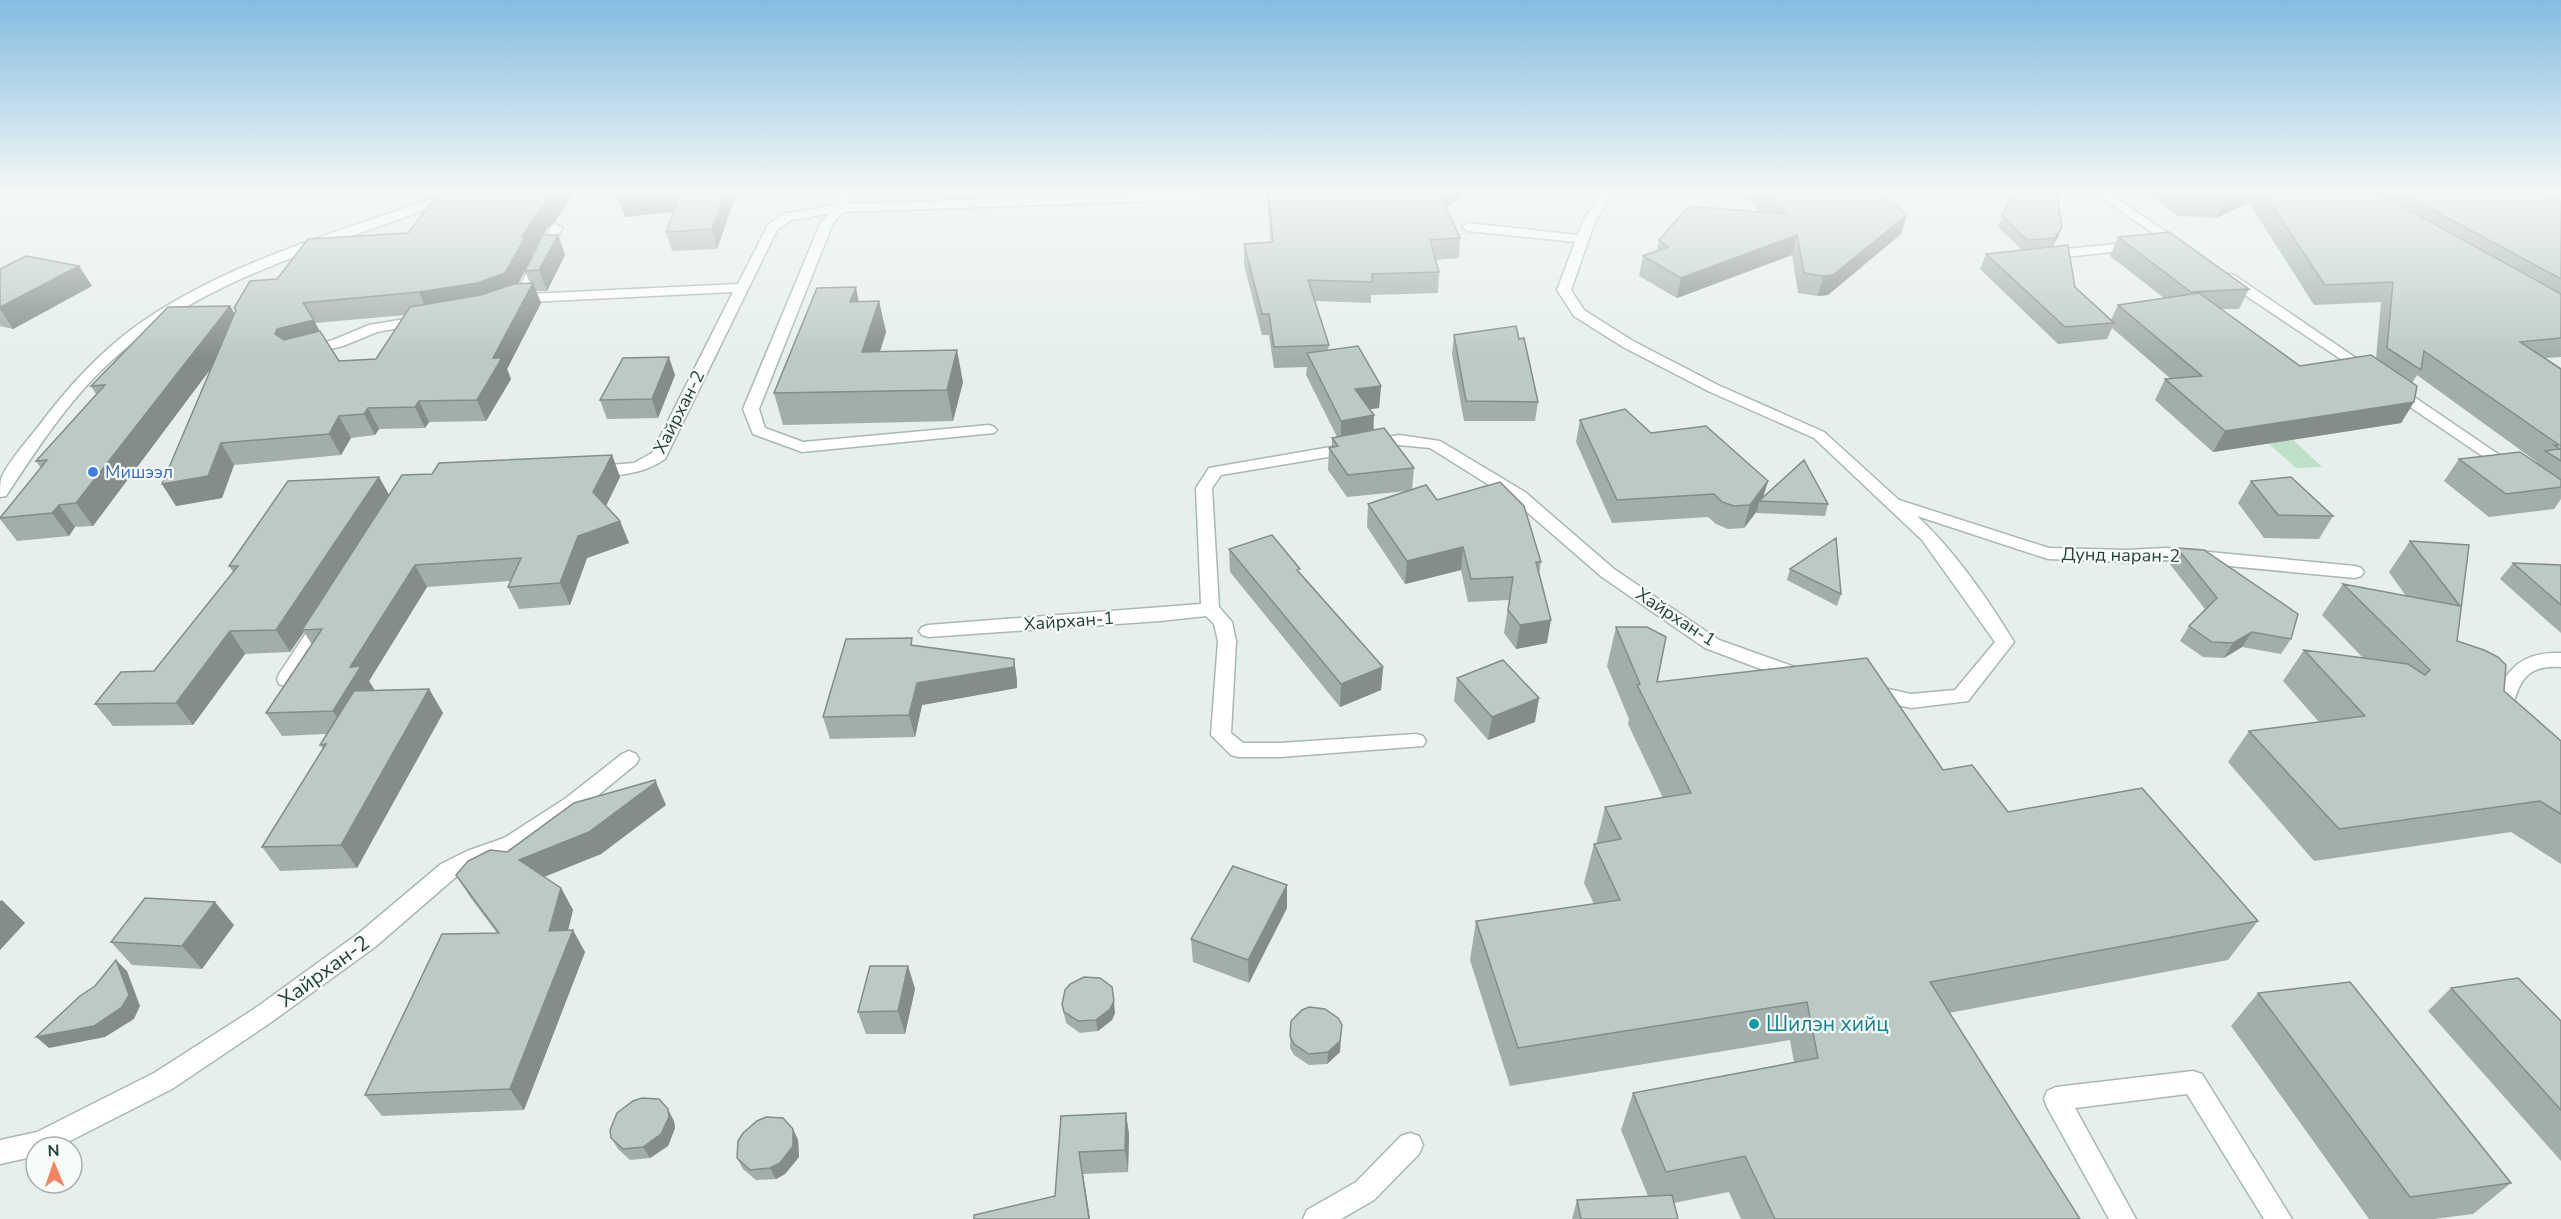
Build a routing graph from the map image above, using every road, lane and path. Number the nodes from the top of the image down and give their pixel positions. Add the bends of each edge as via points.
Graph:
1 (313, 246) edge
2 (547, 246) edge
3 (762, 246) edge
4 (817, 246) edge
5 (1580, 246) edge
6 (2135, 246) edge
7 (2180, 246) edge
8 (2194, 255) edge
9 (2032, 256) edge
10 (2214, 268) edge
11 (740, 288) junction
12 (520, 298) junction
13 (500, 305) edge
14 (432, 319) edge
15 (295, 354) edge
16 (989, 430) dead end
17 (582, 470) edge
18 (2523, 477) edge
19 (0, 492) edge
20 (1894, 503) junction
21 (2355, 572) dead end
22 (1210, 609) junction
23 (330, 610) edge
24 (928, 631) dead end
25 (2561, 660) edge
26 (286, 679) edge
27 (1816, 680) edge
28 (1858, 689) edge
29 (2497, 719) edge
30 (1416, 741) dead end
31 (629, 759) dead end
32 (1410, 1145) dead end
33 (0, 1152) edge
34 (1316, 1219) edge
35 (2123, 1219) edge
36 (2279, 1219) edge

1 - 19 street via 217,285 134,336 104,360 40,432
2 - 12 street
3 - 11 street, Хайрхан-2
4 - 16 street via 751,410 758,431 802,447
5 - 20 street via 1564,290 1579,313 1702,383 1820,435
6 - 9 street
7 - 8 street
10 - 18 street
11 - 12 street
11 - 17 street, Хайрхан-2 via 659,456 648,465 629,469
12 - 13 street
14 - 15 street via 374,328
20 - 21 street, Дунд наран-2 via 2048,553 2166,555
20 - 28 street via 1928,536 2005,642 1961,696 1911,701
22 - 24 street, Хайрхан-1
22 - 27 street, Хайрхан-1 via 1204,488 1215,471 1399,440 1422,442 1434,444 1519,496 1608,573 1712,644
22 - 30 street, Хайрхан-1 via 1223,622 1227,641 1221,735 1238,750
23 - 26 street
25 - 29 street via 2529,666 2513,679
31 - 33 street, Хайрхан-2 via 573,804 512,844 449,870 367,940 163,1081 40,1143
32 - 34 street via 1365,1191
35 - 36 street via 2056,1099 2193,1082

